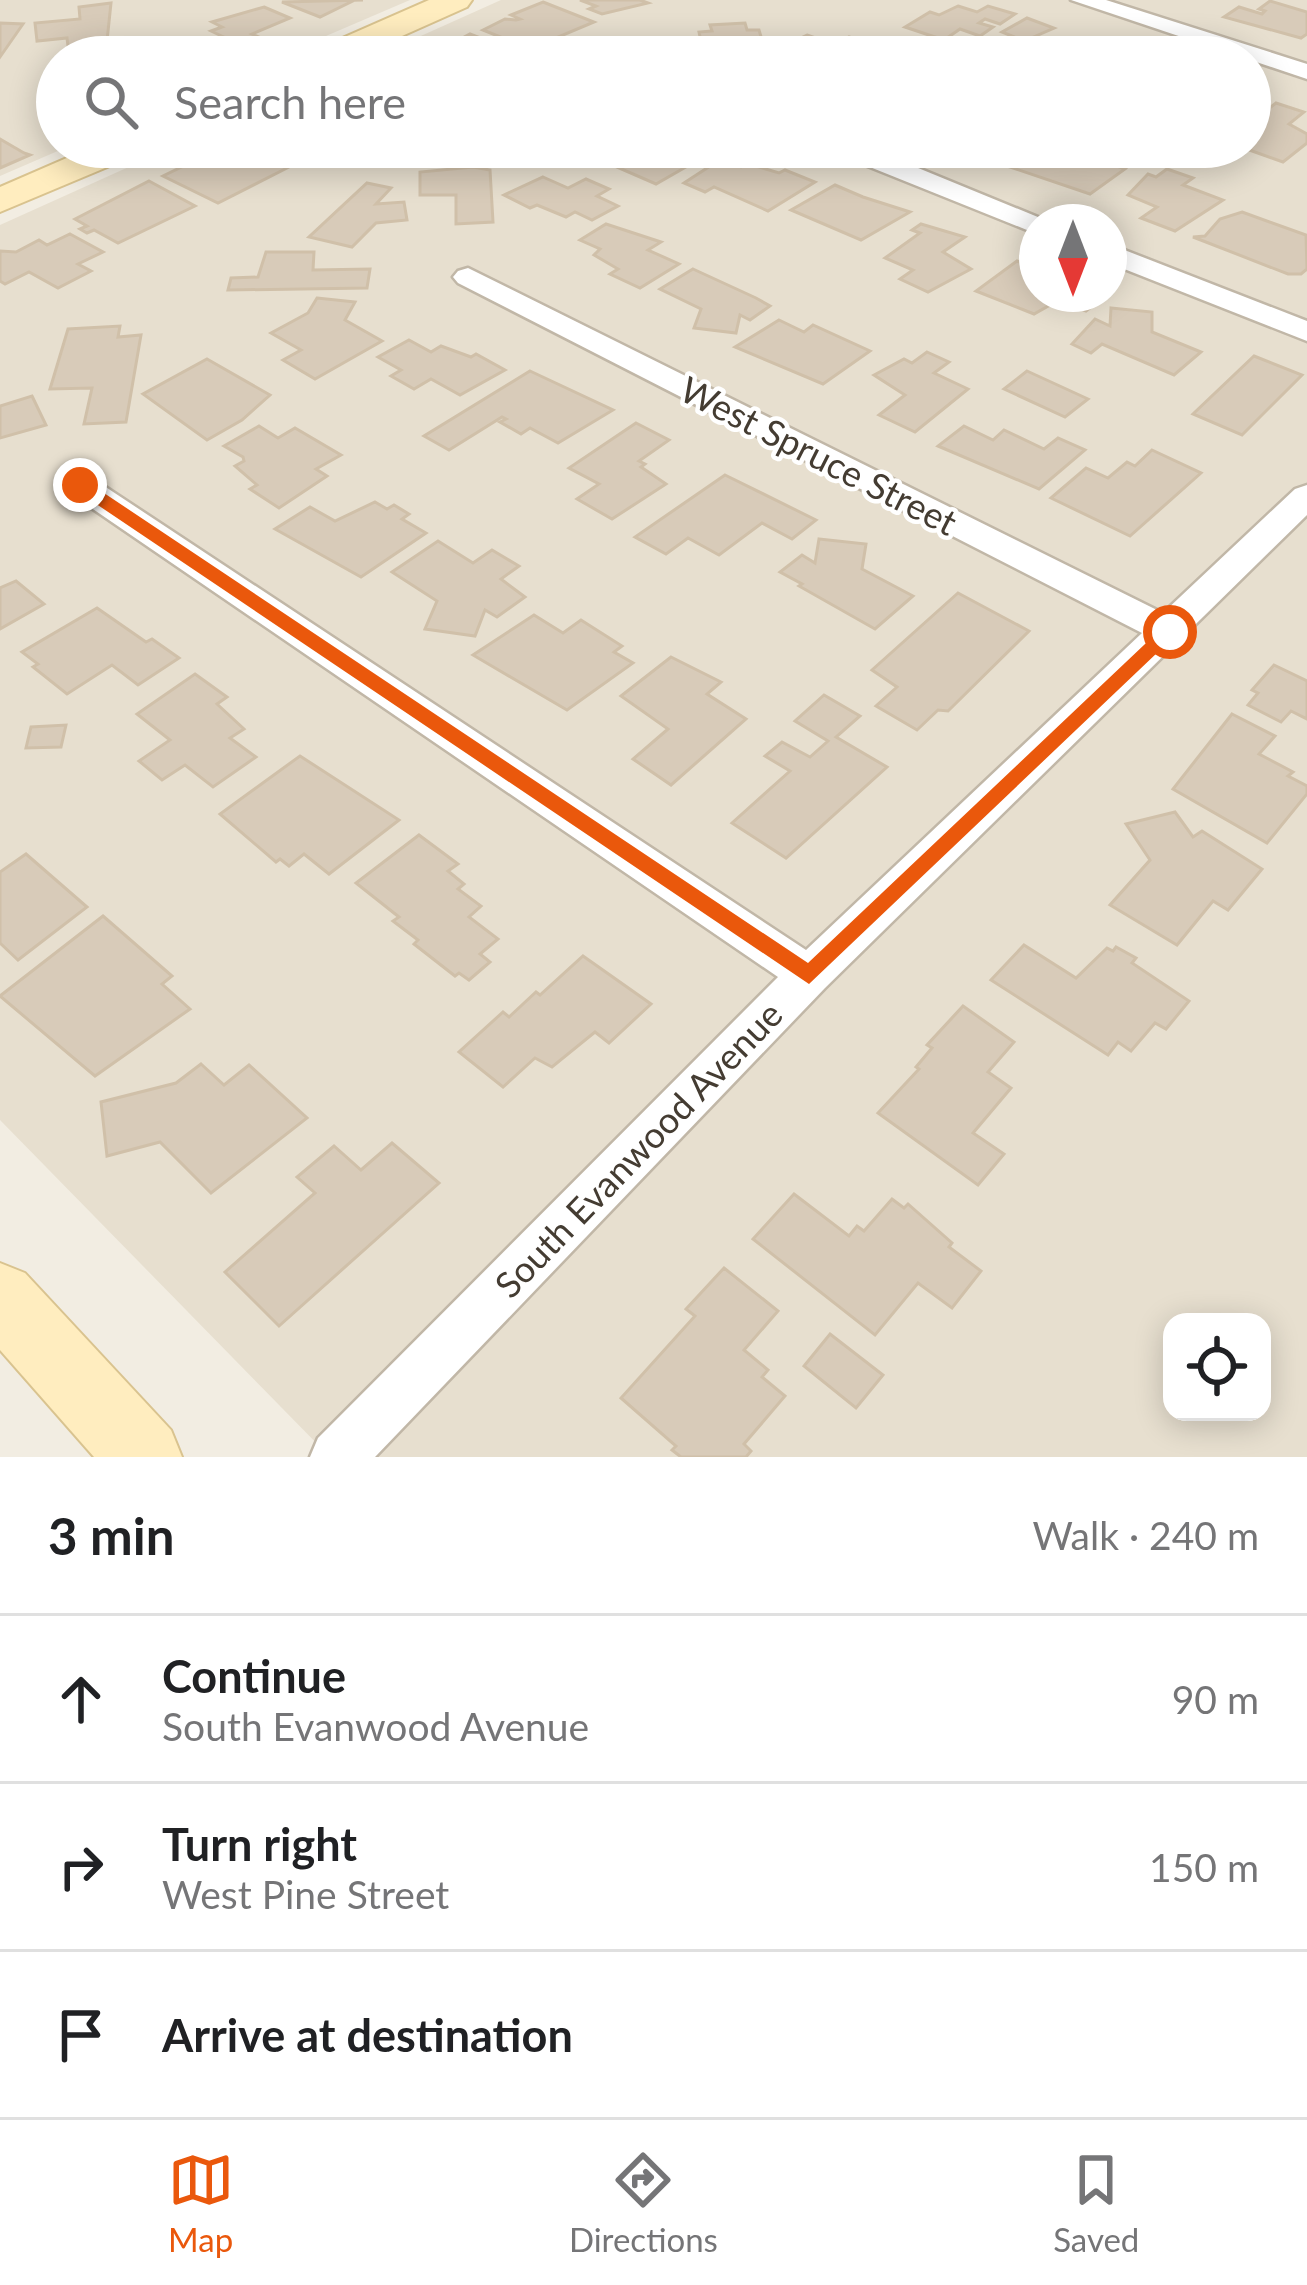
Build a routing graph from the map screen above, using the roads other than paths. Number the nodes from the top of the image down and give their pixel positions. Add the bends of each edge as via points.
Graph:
1 (456, 0) edge
2 (1083, 0) edge
3 (375, 36) edge
4 (1195, 36) edge
5 (1271, 60) edge
6 (1307, 72) edge
7 (75, 168) edge
8 (897, 168) edge
9 (0, 201) edge
10 (1019, 217) edge
11 (1127, 260) edge
12 (469, 277) dead end
13 (1307, 332) edge
14 (80, 485) dead end
15 (1307, 496) edge
16 (1170, 632) junction
17 (809, 975) junction
18 (0, 1297) edge
19 (144, 1457) edge
20 (337, 1457) edge

1 - 3 street
2 - 4 street
5 - 6 street
7 - 9 street
8 - 10 street
11 - 13 street
12 - 16 street, West Spruce Street
14 - 17 street
15 - 16 street, South Evanwood Avenue
16 - 17 street, South Evanwood Avenue
17 - 20 street, South Evanwood Avenue
18 - 19 street

